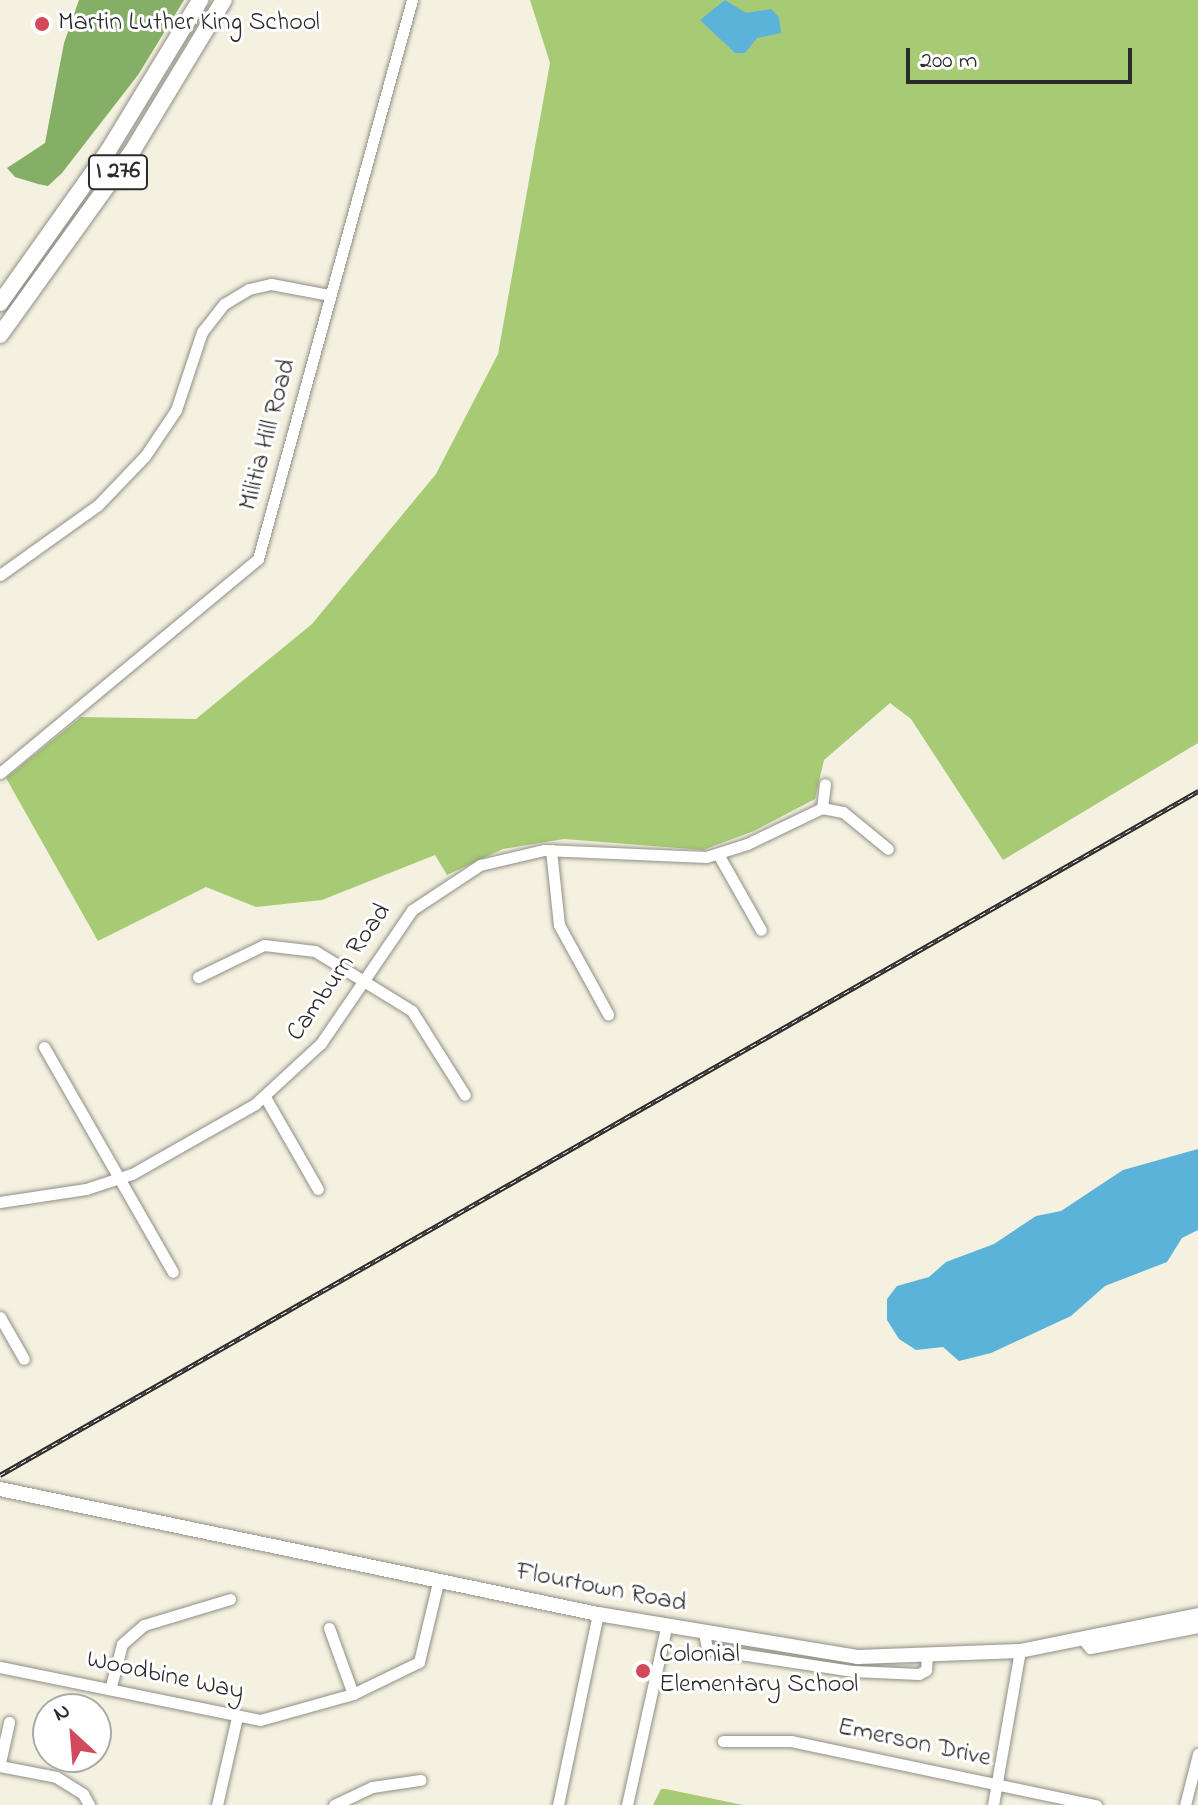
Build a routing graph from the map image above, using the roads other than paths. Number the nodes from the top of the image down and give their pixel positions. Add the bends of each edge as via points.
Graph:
1 (200, 0) edge
2 (224, 0) edge
3 (412, 0) edge
4 (330, 295) junction
5 (0, 303) edge
6 (0, 335) edge
7 (0, 575) edge
8 (0, 773) edge
9 (825, 784) dead end
10 (822, 808) junction
11 (888, 849) dead end
12 (551, 850) junction
13 (718, 854) junction
14 (761, 930) dead end
15 (198, 977) dead end
16 (364, 980) junction
17 (608, 1014) dead end
18 (44, 1047) dead end
19 (465, 1095) dead end
20 (265, 1097) junction
21 (120, 1178) junction
22 (318, 1189) dead end
23 (0, 1202) edge
24 (173, 1272) dead end
25 (0, 1317) edge
26 (24, 1359) dead end
27 (0, 1489) edge
28 (438, 1582) junction
29 (230, 1599) dead end
30 (598, 1614) junction
31 (1198, 1615) edge
32 (666, 1627) junction
33 (1198, 1627) edge
34 (329, 1628) dead end
35 (1082, 1638) junction
36 (1020, 1651) junction
37 (0, 1667) edge
38 (111, 1686) junction
39 (353, 1694) junction
40 (237, 1717) junction
41 (9, 1722) dead end
42 (723, 1741) dead end
43 (1198, 1754) edge
44 (0, 1764) edge
45 (420, 1780) dead end
46 (997, 1783) junction
47 (89, 1805) edge
48 (217, 1805) edge
49 (334, 1805) edge
50 (558, 1805) edge
51 (627, 1805) edge
52 (993, 1805) edge
53 (1096, 1805) edge
54 (1185, 1805) edge

1 - 5 highway, I 276 via 108,151
2 - 6 highway, I 276 via 133,150
3 - 4 street, Militia Hill Road
4 - 7 street via 271,284 249,289 224,304 202,332 176,410 145,456 98,505
4 - 8 street, Militia Hill Road via 258,559
9 - 10 street
10 - 11 street via 843,812
10 - 13 street, Camburn Road
12 - 13 street, Camburn Road via 675,858
12 - 16 street, Camburn Road via 480,865 443,885 402,921
12 - 17 street via 556,917
13 - 14 street
15 - 16 street via 256,948 285,944 325,956
16 - 19 street via 412,1011
16 - 20 street, Camburn Road via 321,1043
18 - 21 street
20 - 21 street, Camburn Road via 197,1140
20 - 22 street
21 - 23 street, Camburn Road
21 - 24 street
25 - 26 street
27 - 28 main road, Flourtown Road
28 - 30 main road, Flourtown Road
28 - 39 street, Woodbine Way via 419,1662
29 - 38 street via 144,1625 122,1644
30 - 32 main road, Flourtown Road
30 - 50 street
31 - 35 main road, Flourtown Road
32 - 36 main road, Flourtown Road via 858,1657
32 - 51 street
33 - 35 street via 1090,1648
34 - 39 street
35 - 36 main road, Flourtown Road
36 - 46 street
37 - 38 street, Woodbine Way
38 - 40 street, Woodbine Way
39 - 40 street, Woodbine Way via 260,1720
40 - 48 street
41 - 44 street
42 - 46 street, Emerson Drive via 768,1737
43 - 54 street
44 - 47 street via 56,1777 83,1794
45 - 49 street via 372,1787
46 - 52 street
46 - 53 street, Emerson Drive

